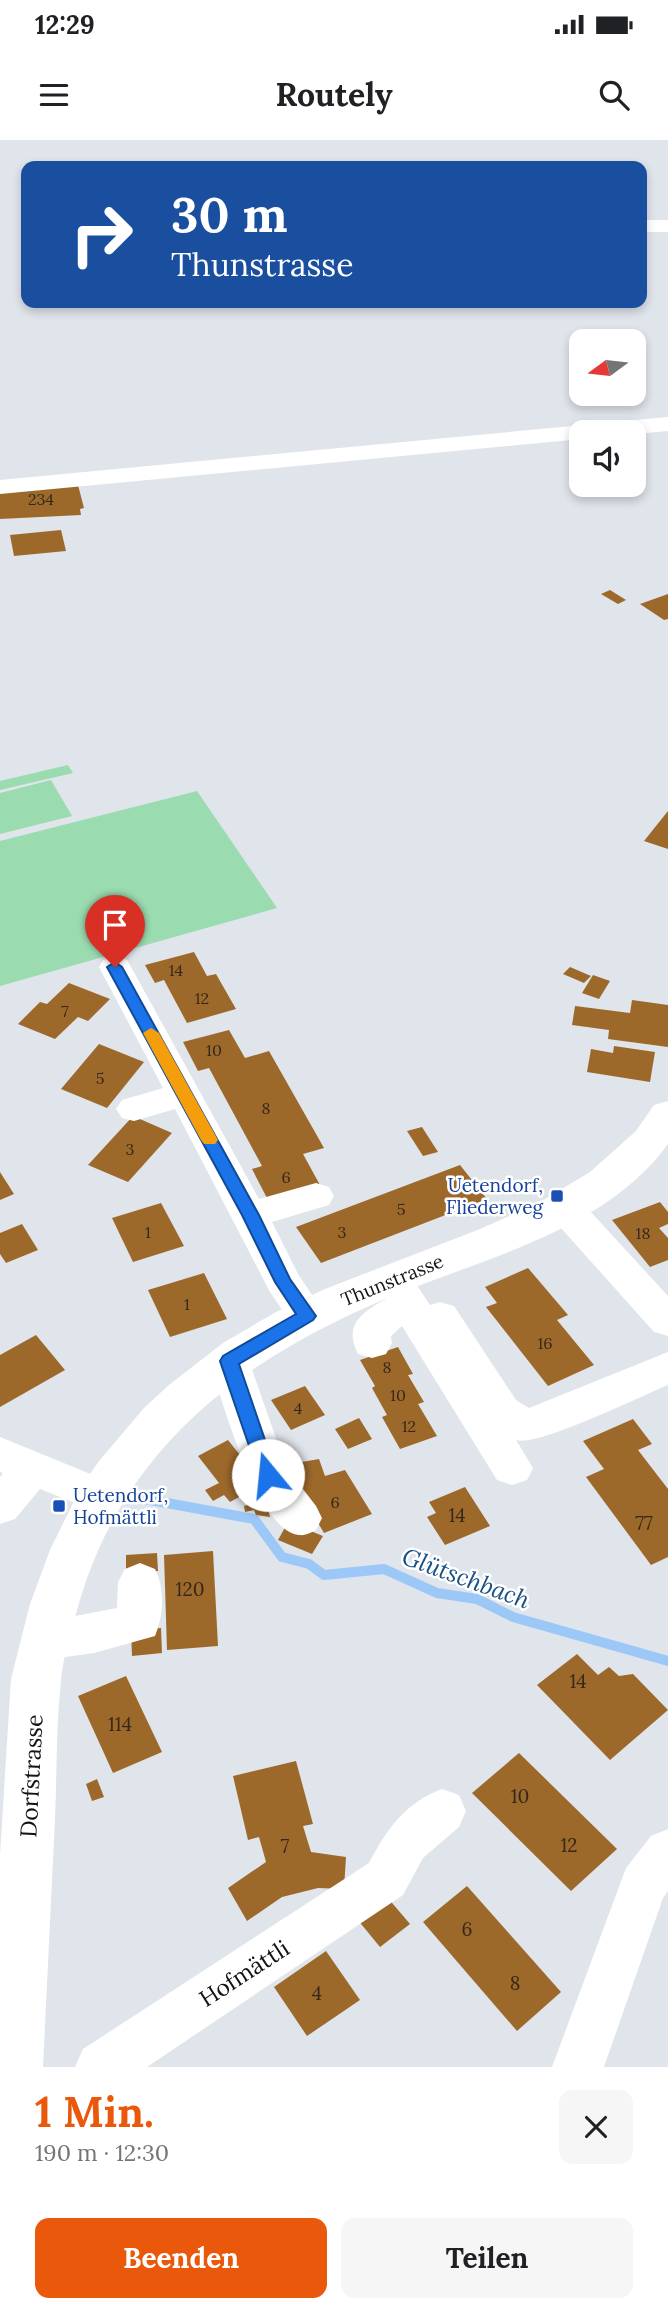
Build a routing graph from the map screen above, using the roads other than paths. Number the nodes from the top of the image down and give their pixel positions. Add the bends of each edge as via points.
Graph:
1 (647, 226) edge
2 (668, 226) edge
3 (668, 424) edge
4 (0, 487) edge
5 (115, 967) dead end
6 (184, 1094) junction
7 (134, 1109) dead end
8 (668, 1115) edge
9 (316, 1196) dead end
10 (565, 1208) junction
11 (250, 1215) junction
12 (414, 1300) junction
13 (307, 1316) junction
14 (668, 1321) edge
15 (372, 1343) dead end
16 (229, 1361) junction
17 (665, 1386) edge
18 (17, 1461) edge
19 (512, 1468) dead end
20 (100, 1496) junction
21 (0, 1507) edge
22 (301, 1518) dead end
23 (140, 1582) dead end
24 (44, 1641) junction
25 (442, 1811) dead end
26 (668, 1852) edge
27 (15, 2067) edge
28 (101, 2067) edge
29 (578, 2067) edge

1 - 2 street
3 - 4 street
5 - 6 street
6 - 7 street
6 - 11 street
8 - 10 main road, Thunstrasse via 614,1175
9 - 11 street
10 - 12 main road, Thunstrasse via 514,1232
10 - 14 street
11 - 13 street via 283,1282
12 - 13 main road, Thunstrasse
12 - 15 street via 371,1331
12 - 17 street via 502,1411 523,1426
12 - 19 street
13 - 16 main road, Thunstrasse
16 - 20 main road, Thunstrasse via 162,1419
16 - 22 street via 268,1475
18 - 20 street
18 - 21 street
20 - 24 main road, Dorfstrasse via 65,1571
23 - 24 street via 139,1622
24 - 27 main road, Dorfstrasse via 37,1679
25 - 28 street, Hofmättli via 407,1842 386,1879
26 - 29 street via 643,1885

